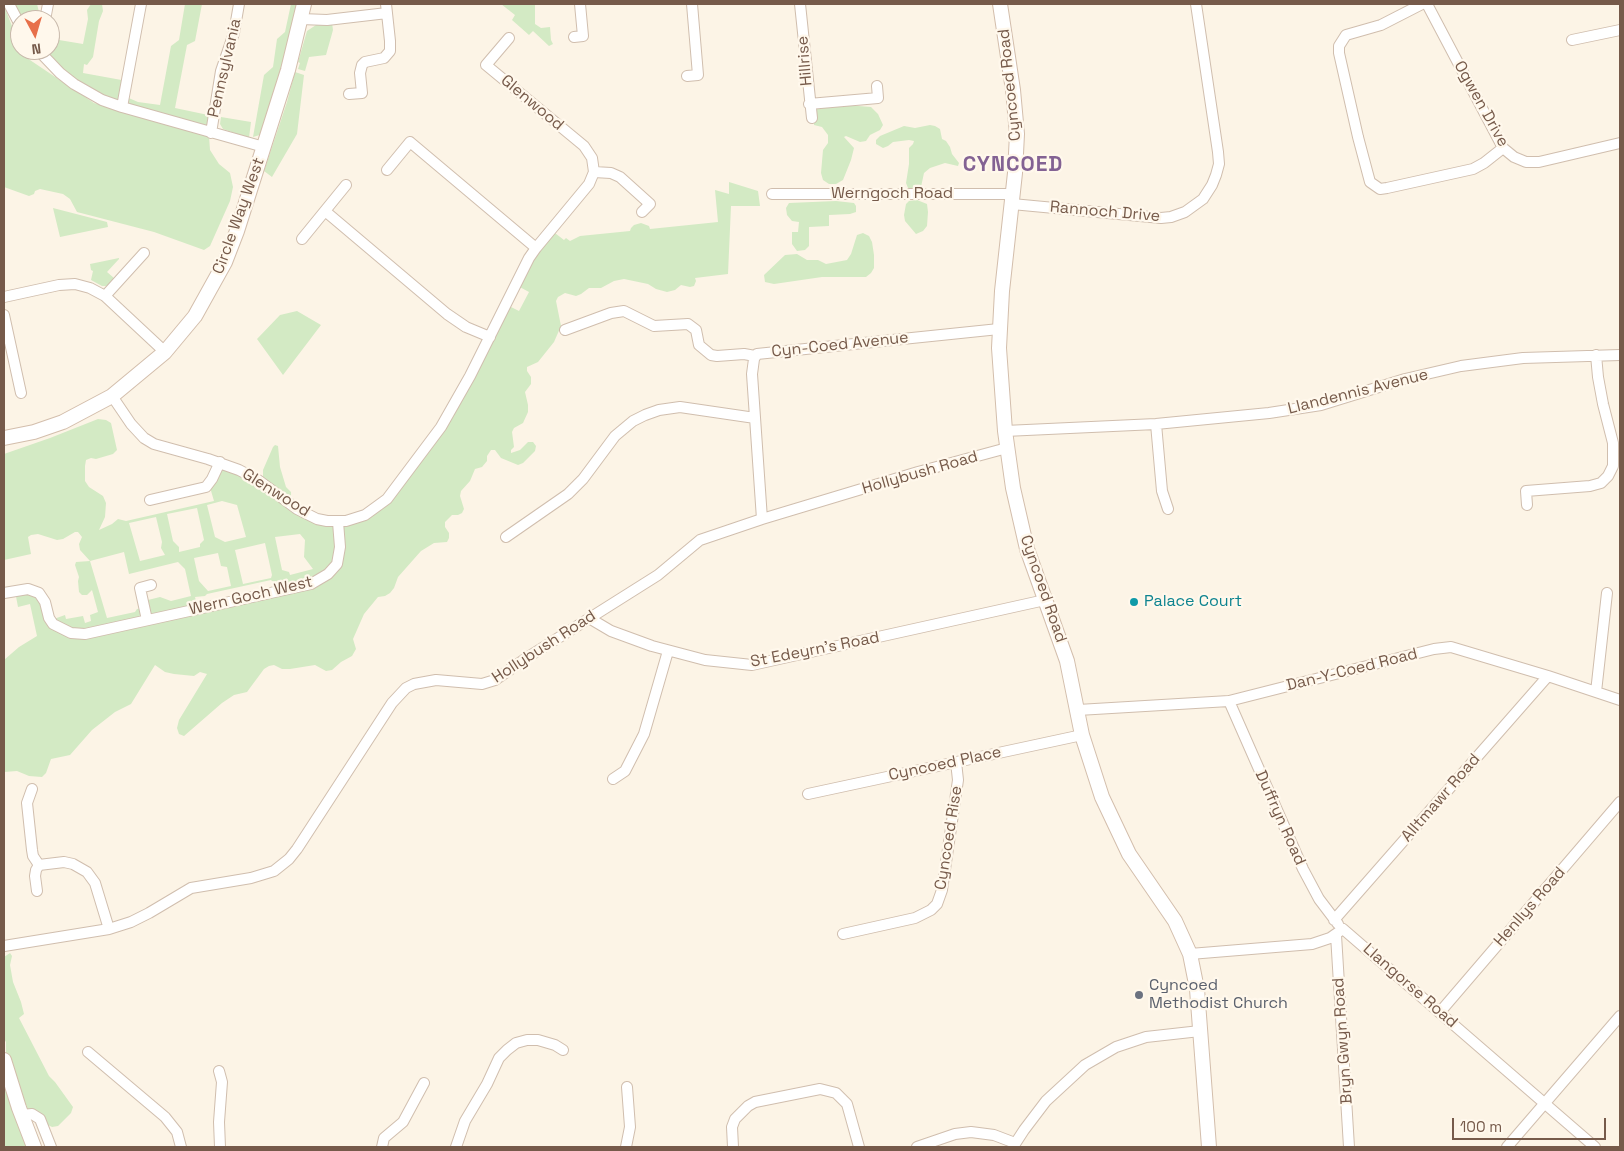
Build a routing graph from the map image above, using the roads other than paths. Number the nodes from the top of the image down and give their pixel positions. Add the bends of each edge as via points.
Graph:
1 (141, 4) edge
2 (239, 4) edge
3 (304, 4) edge
4 (580, 4) edge
5 (692, 4) edge
6 (800, 4) edge
7 (1000, 4) edge
8 (1196, 4) edge
9 (1422, 4) edge
10 (1427, 4) edge
11 (386, 9) edge
12 (301, 19) junction
13 (1620, 30) edge
14 (574, 37) dead end
15 (509, 38) dead end
16 (1572, 40) dead end
17 (46, 60) edge
18 (687, 76) dead end
19 (877, 86) dead end
20 (349, 94) dead end
21 (809, 104) junction
22 (122, 107) junction
23 (812, 118) dead end
24 (210, 132) junction
25 (1620, 143) edge
26 (264, 147) junction
27 (1503, 148) junction
28 (386, 170) dead end
29 (594, 172) junction
30 (346, 185) dead end
31 (772, 194) dead end
32 (1012, 199) junction
33 (325, 211) junction
34 (642, 212) dead end
35 (302, 239) dead end
36 (536, 248) junction
37 (144, 253) dead end
38 (105, 296) junction
39 (4, 297) edge
40 (4, 316) edge
41 (999, 329) junction
42 (565, 330) dead end
43 (490, 337) junction
44 (165, 352) junction
45 (1620, 354) edge
46 (1596, 355) junction
47 (755, 356) junction
48 (21, 393) dead end
49 (112, 396) junction
50 (755, 418) junction
51 (1156, 424) junction
52 (1005, 431) junction
53 (4, 438) edge
54 (1007, 448) junction
55 (220, 462) junction
56 (150, 500) dead end
57 (1527, 505) dead end
58 (1168, 509) dead end
59 (762, 519) junction
60 (338, 522) junction
61 (506, 537) dead end
62 (152, 585) dead end
63 (4, 593) edge
64 (1608, 593) dead end
65 (1045, 600) junction
66 (589, 618) junction
67 (147, 620) junction
68 (668, 651) junction
69 (1548, 676) junction
70 (1596, 692) junction
71 (1620, 700) edge
72 (1229, 701) junction
73 (1078, 710) junction
74 (1082, 735) junction
75 (956, 762) junction
76 (613, 779) dead end
77 (32, 789) dead end
78 (808, 794) dead end
79 (1620, 802) edge
80 (39, 865) junction
81 (37, 891) dead end
82 (1334, 920) junction
83 (109, 929) junction
84 (1339, 932) junction
85 (843, 934) dead end
86 (4, 946) edge
87 (1190, 954) junction
88 (1440, 1012) junction
89 (1620, 1016) edge
90 (1200, 1031) junction
91 (563, 1050) dead end
92 (88, 1052) dead end
93 (4, 1060) edge
94 (219, 1070) dead end
95 (424, 1083) dead end
96 (627, 1087) dead end
97 (1544, 1103) junction
98 (21, 1115) junction
99 (1014, 1145) edge
100 (34, 1147) edge
101 (51, 1147) edge
102 (181, 1147) edge
103 (220, 1147) edge
104 (382, 1147) edge
105 (456, 1147) edge
106 (626, 1147) edge
107 (733, 1147) edge
108 (859, 1147) edge
109 (917, 1147) edge
110 (1210, 1147) edge
111 (1349, 1147) edge
112 (1507, 1147) edge
113 (1595, 1147) edge

1 - 22 street
2 - 24 street, Pennsylvania via 234,33 221,71
3 - 12 street, Circle Way West
4 - 14 street via 583,36
5 - 18 street via 698,74
6 - 21 street, Hillrise
7 - 32 street, Cyncoed Road via 1017,120
8 - 32 street, Rannoch Drive via 1218,158 1214,180 1203,199 1185,212 1161,218
9 - 27 street via 1381,25 1346,35 1339,46 1370,182 1380,189 1473,169
10 - 27 street, Ogwen Drive
11 - 12 street via 327,20
11 - 20 street via 390,51 384,58 362,65 362,92
12 - 26 street, Circle Way West
13 - 16 street
15 - 29 street, Glenwood via 486,65 584,146 592,158
17 - 22 street, Pennsylvania via 74,84
19 - 21 street via 878,98
21 - 23 street, Hillrise
22 - 24 street, Pennsylvania
24 - 26 street, Pennsylvania
25 - 27 street, Ogwen Drive via 1539,162 1520,160
26 - 44 street, Circle Way West via 225,262 195,316
28 - 36 street via 410,142
29 - 34 street via 620,177 650,204
29 - 36 street, Glenwood via 589,184
30 - 33 street
31 - 32 street, Werngoch Road
32 - 41 street, Cyncoed Road
33 - 35 street
33 - 43 street via 447,314 466,327
36 - 43 street, Glenwood
37 - 38 street
38 - 39 street via 83,286 65,284
38 - 44 street
40 - 48 street
41 - 47 street, Cyn-Coed Avenue via 759,353
41 - 52 street, Cyncoed Road
42 - 47 street via 624,311 654,326 688,324 696,330 699,345 711,355
43 - 60 street, Glenwood via 441,427 387,498 365,516
44 - 49 street, Circle Way West
45 - 46 street, Llandennis Avenue
46 - 51 street, Llandennis Avenue via 1523,358 1461,366 1300,409
46 - 57 street via 1613,443 1611,471 1601,483 1590,486 1526,491
47 - 50 street, Cyn-Coed Avenue via 752,374
49 - 53 street, Circle Way West via 63,422
49 - 55 street, Glenwood via 144,438 154,444
50 - 59 street, Cyn-Coed Avenue
50 - 61 street via 680,407 645,415 615,436 568,494
51 - 52 street, Llandennis Avenue
51 - 58 street via 1162,492
52 - 54 street, Cyncoed Road
54 - 59 street, Hollybush Road
54 - 65 street, Cyncoed Road via 1017,509
55 - 56 street via 206,487
55 - 60 street, Glenwood via 250,475 308,515
59 - 66 street, Hollybush Road via 700,540 658,575
60 - 67 street, Wern Goch West via 340,548 337,564 311,584
62 - 67 street via 140,588
63 - 67 street, Wern Goch West via 28,589 39,593 50,620 71,634 85,634
64 - 70 street
65 - 68 street, St Edeyrn's Road via 763,664 705,660
65 - 73 street, Cyncoed Road via 1067,661
66 - 68 street, St Edeyrn's Road via 625,637
66 - 83 street, Hollybush Road via 489,683 436,680 406,688 392,703 297,849 274,871 191,888 149,913
68 - 76 street via 644,734 624,771
69 - 70 street, Dan-Y-Coed Road
69 - 72 street, Dan-Y-Coed Road via 1451,647
69 - 82 street, Alltmawr Road
70 - 71 street, Dan-Y-Coed Road
72 - 73 street, Dan-Y-Coed Road
72 - 82 street, Duffryn Road via 1303,869 1318,899
73 - 74 street, Cyncoed Road
74 - 75 street, Cyncoed Place
74 - 87 street, Cyncoed Road via 1099,790 1119,836 1138,870 1175,921
75 - 78 street, Cyncoed Place
75 - 85 street, Cyncoed Rise via 958,780 942,890 937,904 915,918
77 - 80 street via 27,803 33,856
79 - 88 street, Henllys Road
80 - 81 street via 35,876
80 - 83 street via 64,862 87,872 95,883
82 - 84 street, Duffryn Road
83 - 86 street, Hollybush Road
84 - 87 street via 1312,944
84 - 88 street, Llangorse Road
84 - 111 street, Bryn Gwyn Road
87 - 90 street, Cyncoed Road
88 - 97 street, Llangorse Road
89 - 97 street
90 - 99 street via 1146,1037 1116,1047 1092,1060 1056,1090
90 - 110 street, Cyncoed Road
91 - 105 street via 555,1044 538,1040 522,1042 507,1050 499,1058 465,1121
92 - 102 street via 165,1117 177,1132
93 - 98 street
94 - 103 street via 222,1082
95 - 104 street via 403,1122 384,1138
96 - 106 street via 630,1127
97 - 112 street
97 - 113 street, Llangorse Road
98 - 100 street
98 - 101 street via 32,1114 40,1119
99 - 109 street via 994,1135 971,1132 954,1134
107 - 108 street via 732,1127 741,1111 748,1106 820,1089 836,1093 847,1104

